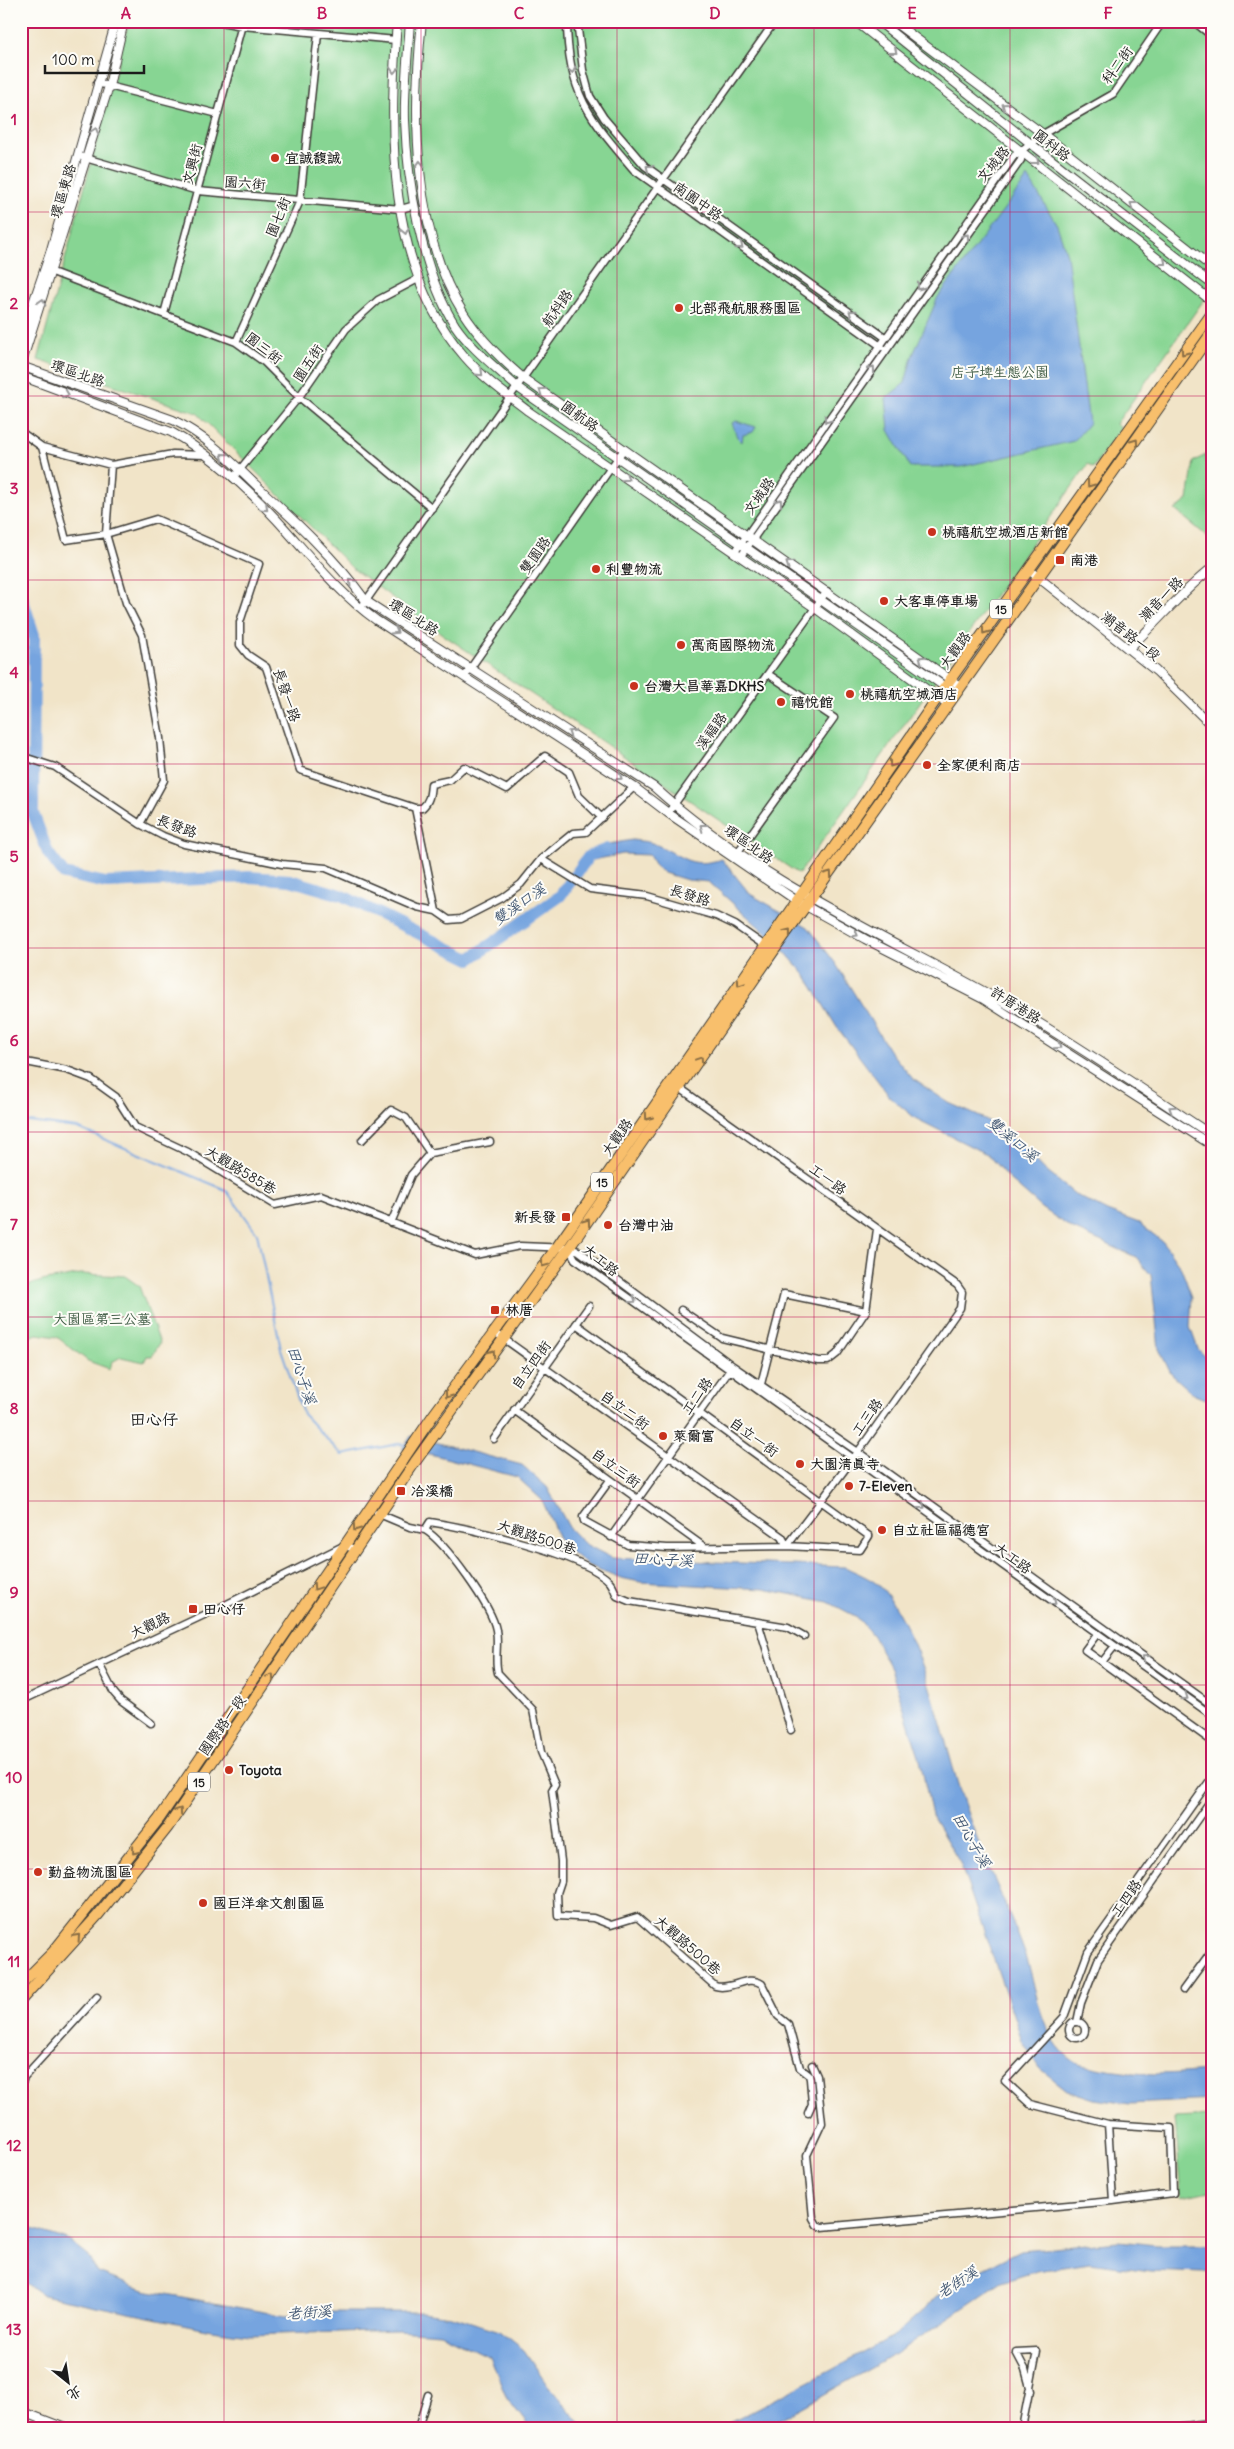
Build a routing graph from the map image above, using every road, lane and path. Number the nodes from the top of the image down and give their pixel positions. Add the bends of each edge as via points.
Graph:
1 (116, 21) edge
2 (124, 21) edge
3 (216, 21) edge
4 (397, 21) edge
5 (410, 21) edge
6 (422, 21) edge
7 (567, 21) edge
8 (577, 21) edge
9 (775, 21) edge
10 (855, 21) edge
11 (878, 21) edge
12 (892, 21) edge
13 (907, 21) edge
14 (1163, 21) edge
15 (1193, 21) edge
16 (243, 24) edge
17 (902, 29) junction
18 (318, 34) junction
19 (1213, 37) edge
20 (396, 40) junction
21 (97, 83) junction
22 (109, 86) junction
23 (218, 114) junction
24 (1043, 134) junction
25 (1030, 143) junction
26 (1022, 150) junction
27 (76, 156) junction
28 (86, 157) junction
29 (664, 179) junction
30 (658, 188) junction
31 (198, 191) junction
32 (300, 201) junction
33 (415, 205) junction
34 (401, 209) junction
35 (1213, 268) edge
36 (47, 270) junction
37 (418, 279) junction
38 (1213, 285) edge
39 (1213, 302) edge
40 (1213, 312) edge
41 (164, 314) junction
42 (1213, 331) edge
43 (885, 337) junction
44 (21, 338) edge
45 (236, 342) junction
46 (892, 342) junction
47 (882, 347) junction
48 (21, 366) edge
49 (21, 376) edge
50 (523, 378) junction
51 (517, 387) junction
52 (299, 397) junction
53 (510, 397) junction
54 (21, 432) edge
55 (42, 447) junction
56 (624, 449) junction
57 (205, 455) junction
58 (618, 459) junction
59 (110, 465) junction
60 (611, 468) junction
61 (239, 469) junction
62 (233, 478) junction
63 (432, 508) junction
64 (106, 534) junction
65 (750, 537) junction
66 (744, 545) junction
67 (738, 554) junction
68 (1213, 567) edge
69 (1029, 570) junction
70 (1039, 578) junction
71 (827, 591) junction
72 (822, 599) junction
73 (366, 601) junction
74 (816, 608) junction
75 (360, 609) junction
76 (1128, 649) junction
77 (471, 668) junction
78 (768, 674) junction
79 (465, 676) junction
80 (948, 683) junction
81 (958, 691) junction
82 (938, 697) junction
83 (948, 705) junction
84 (1213, 727) edge
85 (21, 756) edge
86 (634, 787) junction
87 (674, 805) junction
88 (416, 808) junction
89 (668, 812) junction
90 (602, 818) junction
91 (140, 824) junction
92 (736, 855) junction
93 (540, 859) junction
94 (802, 904) junction
95 (436, 911) junction
96 (770, 947) junction
97 (968, 988) junction
98 (21, 1061) edge
99 (676, 1085) junction
100 (1213, 1136) edge
101 (362, 1140) dead end
102 (490, 1142) dead end
103 (1213, 1146) edge
104 (430, 1153) junction
105 (391, 1222) junction
106 (877, 1229) junction
107 (557, 1247) junction
108 (569, 1248) junction
109 (963, 1299) joint
110 (589, 1306) dead end
111 (681, 1310) dead end
112 (866, 1311) junction
113 (576, 1324) junction
114 (493, 1331) junction
115 (503, 1338) junction
116 (771, 1350) junction
117 (545, 1368) junction
118 (731, 1368) junction
119 (760, 1388) junction
120 (514, 1410) junction
121 (699, 1414) junction
122 (494, 1439) dead end
123 (856, 1454) junction
124 (668, 1456) junction
125 (610, 1480) junction
126 (638, 1500) junction
127 (822, 1502) junction
128 (370, 1508) junction
129 (380, 1516) junction
130 (426, 1530) junction
131 (611, 1537) junction
132 (343, 1546) junction
133 (703, 1546) junction
134 (788, 1546) junction
135 (358, 1549) junction
136 (758, 1622) junction
137 (1097, 1634) junction
138 (804, 1636) dead end
139 (1114, 1647) junction
140 (1102, 1662) junction
141 (99, 1664) junction
142 (21, 1701) edge
143 (1213, 1706) edge
144 (1213, 1716) edge
145 (151, 1723) dead end
146 (791, 1730) dead end
147 (1213, 1742) edge
148 (208, 1747) junction
149 (218, 1754) junction
150 (1213, 1776) edge
151 (1213, 1797) edge
152 (1213, 1949) edge
153 (21, 1984) edge
154 (1183, 1990) dead end
155 (97, 1997) dead end
156 (21, 2000) edge
157 (1077, 2022) dead end
158 (812, 2065) dead end
159 (21, 2086) edge
160 (808, 2113) dead end
161 (1108, 2124) junction
162 (1113, 2201) junction
163 (1030, 2391) junction
164 (428, 2395) dead end
165 (21, 2411) edge
166 (1213, 2423) edge
167 (65, 2428) edge
168 (418, 2428) edge
169 (1022, 2428) edge
170 (1171, 2428) edge

1 - 21 street, 環區東路
2 - 22 street, 環區東路
3 - 16 street
4 - 20 street
5 - 33 street, 園航路 via 405,120
50 -> 6 street via 484,341 464,314 446,279 433,242 420,173 418,71
7 -> 30 street, 南園中路 via 569,52 582,102 604,136 634,170
29 -> 8 street, 南園中路 via 645,166 620,139 590,96
9 - 29 street, 航科路
10 -> 26 street
11 - 25 street, 園科路
12 - 17 street
13 - 17 street
14 - 24 street, 科二街 via 1113,94
15 - 19 street
16 - 18 street
16 - 23 street, 文興街
24 -> 17 street
18 - 20 street
18 - 32 street, 園七街
20 -> 34 street via 392,106
21 - 22 street
21 - 27 street, 環區東路
22 - 23 street
28 -> 22 street, 環區東路
23 - 31 street, 文興街
24 - 25 street, 科二街
35 -> 24 street
25 - 26 street, 科二街
25 - 38 street, 園科路
26 -> 39 street
26 -> 43 street, 文城路 via 984,195
46 -> 26 street, 文城路 via 1021,160
27 - 28 street, 園六街
27 - 36 street, 環區東路
28 - 31 street, 園六街
28 - 36 street, 環區東路
29 - 30 street, 航科路
43 -> 29 street, 南園中路
30 -> 47 street, 南園中路
30 - 50 street, 航科路
31 - 32 street, 園六街
31 - 41 street, 文興街
32 - 34 street, 園六街
32 - 45 street, 園七街
33 - 34 street, 園六街
33 - 51 street, 園航路 via 426,259 456,326
34 -> 37 street
36 - 41 street, 園三街
36 - 44 street, 環區東路
48 -> 36 street, 環區東路
37 - 52 street, 園五街 via 378,300 352,323
37 -> 53 street via 437,318 464,356
40 -> 69 main road, 大觀路 / 15
41 - 45 street, 園三街
70 -> 42 main road, 大觀路 / 15
43 - 46 street, 南園中路
43 - 47 street, 文城路
45 - 52 street, 園三街 via 264,362
46 - 47 street, 文城路
47 - 65 street, 文城路
61 -> 48 street, 環區北路 via 186,426
49 -> 57 street, 環區北路 via 171,432
50 - 51 street, 航科路
56 -> 50 street
51 - 53 street, 航科路
51 - 58 street, 園航路
52 - 61 street, 園五街
52 - 63 street, 園三街
53 - 60 street
53 - 63 street, 航科路
54 - 55 street
55 - 59 street
55 - 64 street, 長發一路 via 66,540
56 - 58 street, 雙園路
56 - 65 street
57 - 59 street via 173,454
57 - 62 street, 環區北路
58 - 60 street, 雙園路
58 - 66 street, 園航路
59 - 64 street, 長發路
60 -> 67 street
60 - 77 street, 雙園路
61 - 62 street, 園五街
73 -> 61 street, 環區北路 via 303,530
62 -> 75 street, 環區北路
63 - 73 street, 航科路
64 - 88 street, 長發一路 via 156,519 259,564 240,622 240,645 266,667 300,770
64 - 91 street, 長發路 via 126,603 142,635 160,738 164,780
65 - 66 street, 文城路
71 -> 65 street
66 - 67 street, 文城路
66 - 72 street, 園航路
67 - 74 street
68 - 76 street, 潮音一路 via 1200,576
69 - 70 street, 潮音路一段
69 -> 80 main road, 大觀路 / 15
70 - 76 street, 潮音路一段
70 - 81 main road, 大觀路 / 15
71 - 72 street, 溪福路
80 -> 71 street
72 - 74 street, 溪福路
72 - 80 street, 園航路
73 - 75 street, 航科路
73 - 77 street, 環區北路
74 - 78 street, 溪福路
74 - 82 street
75 -> 79 street, 環區北路
76 - 84 street, 潮音路一段 via 1156,671
77 - 79 street, 雙園路
87 -> 77 street, 環區北路 via 654,787
78 - 87 street, 溪福路
78 - 92 street via 834,718
79 -> 86 street, 環區北路
80 - 81 street
80 - 82 main road, 大觀路 / 15
81 - 83 main road, 大觀路 / 15
82 - 83 street
82 -> 94 main road, 大觀路 / 15
94 -> 83 main road, 大觀路 / 15
85 - 91 street via 55,767
86 - 89 street, 環區北路
86 - 90 street, 長發路
87 - 89 street, 溪福路
92 -> 87 street, 環區北路
88 - 90 street via 426,804 431,784 450,780 464,767 507,789 545,756 569,772 579,796
88 - 95 street
89 - 92 street, 環區北路
90 - 93 street, 長發路 via 586,832 573,833
91 - 95 street, 長發路 via 184,844 282,864 326,868 417,907
92 - 94 street, 環區北路
93 - 95 street, 長發路 via 521,884 502,898 461,919 449,920
93 - 96 street, 長發路 via 590,889 647,896 690,907 734,925
94 - 96 main road, 15
94 - 97 street, 許厝港路 via 865,939
96 - 99 main road, 大觀路 / 15
100 -> 97 street, 許厝港路 via 1026,1015
97 -> 103 street, 許厝港路
98 - 105 street, 大觀路585巷 via 67,1070 91,1079 116,1098 135,1127 188,1152 274,1205 321,1195
99 - 106 street, 工一路
99 -> 107 main road, 大觀路 / 15
108 -> 99 main road, 大觀路 / 15
101 - 104 street via 391,1110 406,1118
102 - 104 street
104 - 105 street via 410,1175
105 - 107 street, 大觀路585巷 via 475,1255 520,1246
106 - 109 street, 工一路 via 957,1285
106 - 112 street
107 - 108 street, 大觀路585巷
107 -> 114 main road, 大觀路 / 15
108 - 115 main road, 大觀路 / 15
108 - 118 street, 大工路 via 579,1251
109 - 123 street, 工三路 via 960,1308
110 - 113 street, 自立四街
111 - 116 street via 722,1338
112 - 116 street via 837,1354 828,1361
112 - 116 street via 784,1294
113 - 117 street, 自立四街
113 - 121 street, 自立一街
114 - 115 street, 自立二街
114 -> 128 main road, 大觀路 / 15
115 - 117 street, 自立二街
129 -> 115 main road, 大觀路 / 15
116 - 119 street
117 - 120 street, 自立四街
117 - 124 street, 自立二街
118 - 119 street, 大工路
118 - 121 street, 工二路
119 - 123 street, 大工路
120 - 122 street, 自立四街
120 - 125 street, 自立三街
121 - 124 street, 工二路
121 - 127 street, 自立一街
123 - 127 street, 工三路
123 -> 137 street, 大工路
143 -> 123 street, 大工路
124 - 126 street, 工二路
124 - 134 street, 自立二街 via 782,1537
125 - 126 street, 自立三街
125 - 131 street via 582,1517
126 - 131 street, 工二路
126 - 133 street, 自立三街
127 - 134 street, 工三路
127 - 134 street, 自立一街 via 869,1536 860,1550
128 - 129 street, 大觀路500巷
128 -> 132 main road, 大觀路 / 15
129 - 130 street, 大觀路500巷
129 - 135 main road, 15
130 - 136 street, 大觀路500巷 via 430,1522 458,1526 565,1557 600,1574 611,1583 617,1596 629,1601
130 - 160 street, 大觀路500巷 via 440,1542 480,1596 496,1630 498,1673 533,1710 541,1752 556,1785 552,1790 561,1861 558,1916 594,1918 611,1925 637,1917 715,1986 722,1988 749,1980 762,1984 778,2016 788,2024 800,2068 810,2079 812,2104
131 - 133 street via 628,1545
132 - 135 street
132 - 141 street, 大觀路
132 -> 148 main road, 國際路一段 / 15
133 - 134 street
149 -> 135 main road, 國際路一段 / 15
136 - 138 street via 788,1627
136 - 146 street
137 - 139 street, 大工路
137 - 140 street via 1085,1650
139 - 140 street
139 -> 144 street, 大工路
140 - 147 street
141 - 142 street, 大觀路
141 - 145 street via 121,1701
148 - 149 main road
148 -> 153 main road, 國際路一段 / 15 via 139,1846 53,1952
156 -> 149 main road, 國際路一段 / 15 via 109,1901 168,1827
150 - 161 street via 1088,1952 1064,2017 1004,2081 1030,2104
151 - 157 street, 工四路 via 1098,1960
152 - 154 street
155 - 159 street via 24,2077
158 - 162 street via 817,2076 822,2123 807,2155 813,2218 817,2225
161 - 162 street
161 - 162 street via 1171,2128 1173,2193
163 - 163 street via 1037,2351 1016,2352 1025,2369
163 - 169 street
164 - 168 street
165 - 167 street
166 - 170 street

